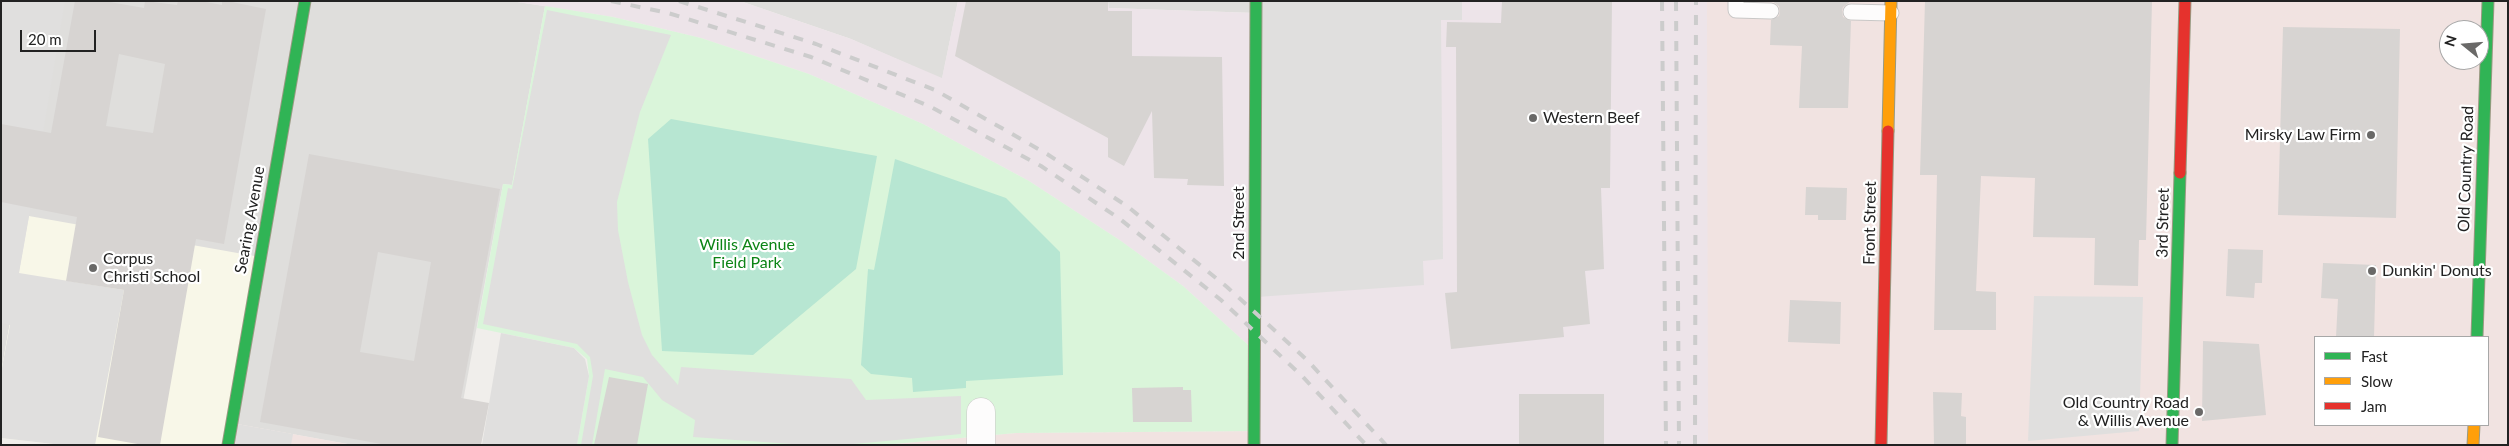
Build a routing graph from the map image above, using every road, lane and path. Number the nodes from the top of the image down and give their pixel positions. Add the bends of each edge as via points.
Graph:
1 (305, 1) edge
2 (1256, 1) edge
3 (1736, 1) edge
4 (2185, 1) edge
5 (2488, 1) edge
6 (1891, 7) edge
7 (1771, 11) dead end
8 (1851, 12) dead end
9 (2477, 336) edge
10 (981, 412) dead end
11 (2474, 426) edge
12 (228, 445) edge
13 (981, 445) edge
14 (1254, 445) edge
15 (1881, 445) edge
16 (2172, 445) edge
17 (2473, 445) edge

1 - 12 street, Searing Avenue
2 - 14 street, 2nd Street
3 - 7 lane via 1736,10
4 - 16 street, 3rd Street
5 - 9 street, Old Country Road
6 - 8 lane
6 - 15 street, Front Street
10 - 13 street
11 - 17 street

